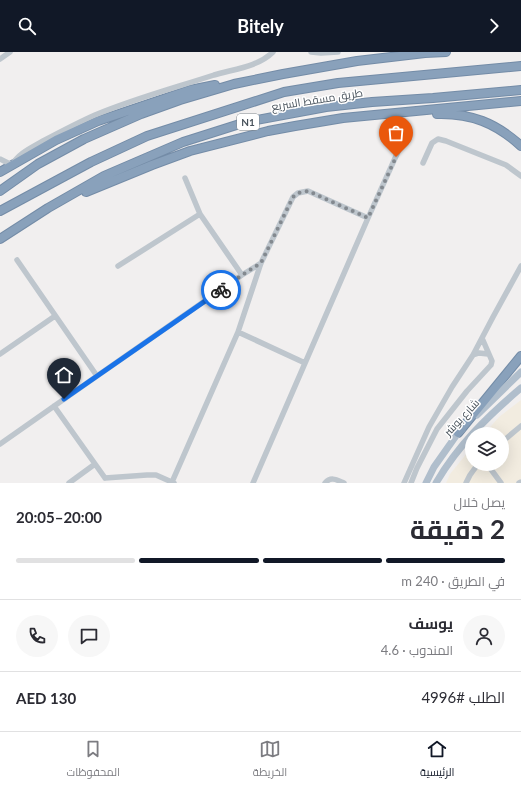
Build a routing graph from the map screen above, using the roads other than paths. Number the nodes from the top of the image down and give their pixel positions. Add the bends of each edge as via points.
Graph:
1 (10, 52) edge
2 (273, 52) edge
3 (311, 52) edge
4 (334, 52) edge
5 (446, 52) edge
6 (427, 53) edge
7 (0, 59) edge
8 (521, 66) edge
9 (234, 84) junction
10 (521, 90) edge
11 (521, 101) edge
12 (370, 116) junction
13 (402, 145) dead end
14 (521, 146) edge
15 (0, 158) edge
16 (423, 163) dead end
17 (12, 165) junction
18 (0, 172) edge
19 (521, 176) edge
20 (185, 178) dead end
21 (0, 191) edge
22 (48, 208) junction
23 (0, 211) edge
24 (200, 214) junction
25 (368, 218) junction
26 (0, 240) edge
27 (18, 260) dead end
28 (261, 263) junction
29 (118, 266) dead end
30 (521, 266) edge
31 (242, 275) junction
32 (56, 316) junction
33 (238, 332) junction
34 (482, 338) junction
35 (0, 354) edge
36 (488, 354) junction
37 (473, 355) junction
38 (521, 356) edge
39 (305, 362) junction
40 (521, 372) edge
41 (97, 376) junction
42 (521, 388) edge
43 (54, 406) junction
44 (521, 426) edge
45 (458, 434) junction
46 (509, 436) edge
47 (0, 444) edge
48 (95, 464) junction
49 (473, 471) edge
50 (492, 471) edge
51 (104, 481) edge
52 (69, 483) edge
53 (173, 483) edge
54 (253, 483) edge
55 (325, 483) edge
56 (344, 483) edge
57 (404, 483) edge
58 (411, 483) edge
59 (426, 483) edge
60 (436, 483) edge
61 (466, 483) edge
62 (501, 483) edge

1 - 7 street
2 - 17 street via 256,63 96,115 26,151 16,158
3 - 4 street
5 - 6 highway
6 - 9 highway via 358,60
8 - 23 highway, طريق مسقط السريع / N1 via 338,84 284,92 147,136 91,162
9 - 17 highway via 190,90 111,116 56,140
9 - 21 highway via 180,100 84,140 38,164
10 - 22 highway, طريق مسقط السريع / N1 via 334,106 246,122 183,142 144,158 104,176
11 - 12 highway
12 - 14 highway via 465,116 493,126
12 - 22 highway via 296,126 190,151
13 - 25 street
15 - 17 street
16 - 19 street via 432,143 438,139 506,165
17 - 18 highway
20 - 24 street
22 - 26 highway, طريق مسقط السريع / N1
24 - 29 street
24 - 31 street
25 - 28 street via 308,191 298,193 293,197
25 - 39 street
27 - 32 street
28 - 31 street
28 - 33 street
30 - 34 street
31 - 41 street
32 - 35 street
32 - 41 street
33 - 39 street
33 - 53 street
34 - 36 street
34 - 37 street
36 - 37 street
36 - 58 street via 492,361 491,365 437,429
37 - 57 street via 429,427
38 - 45 highway
39 - 54 street
40 - 45 main road, شارع بوشر
41 - 43 street
42 - 60 main road, شارع بوشر via 481,424 458,450
43 - 47 street
43 - 48 street
44 - 46 street
45 - 59 main road, شارع بوشر via 434,467
48 - 51 street
48 - 52 street
49 - 61 street
50 - 62 street
51 - 53 street via 156,475
55 - 56 street via 329,479 334,479

